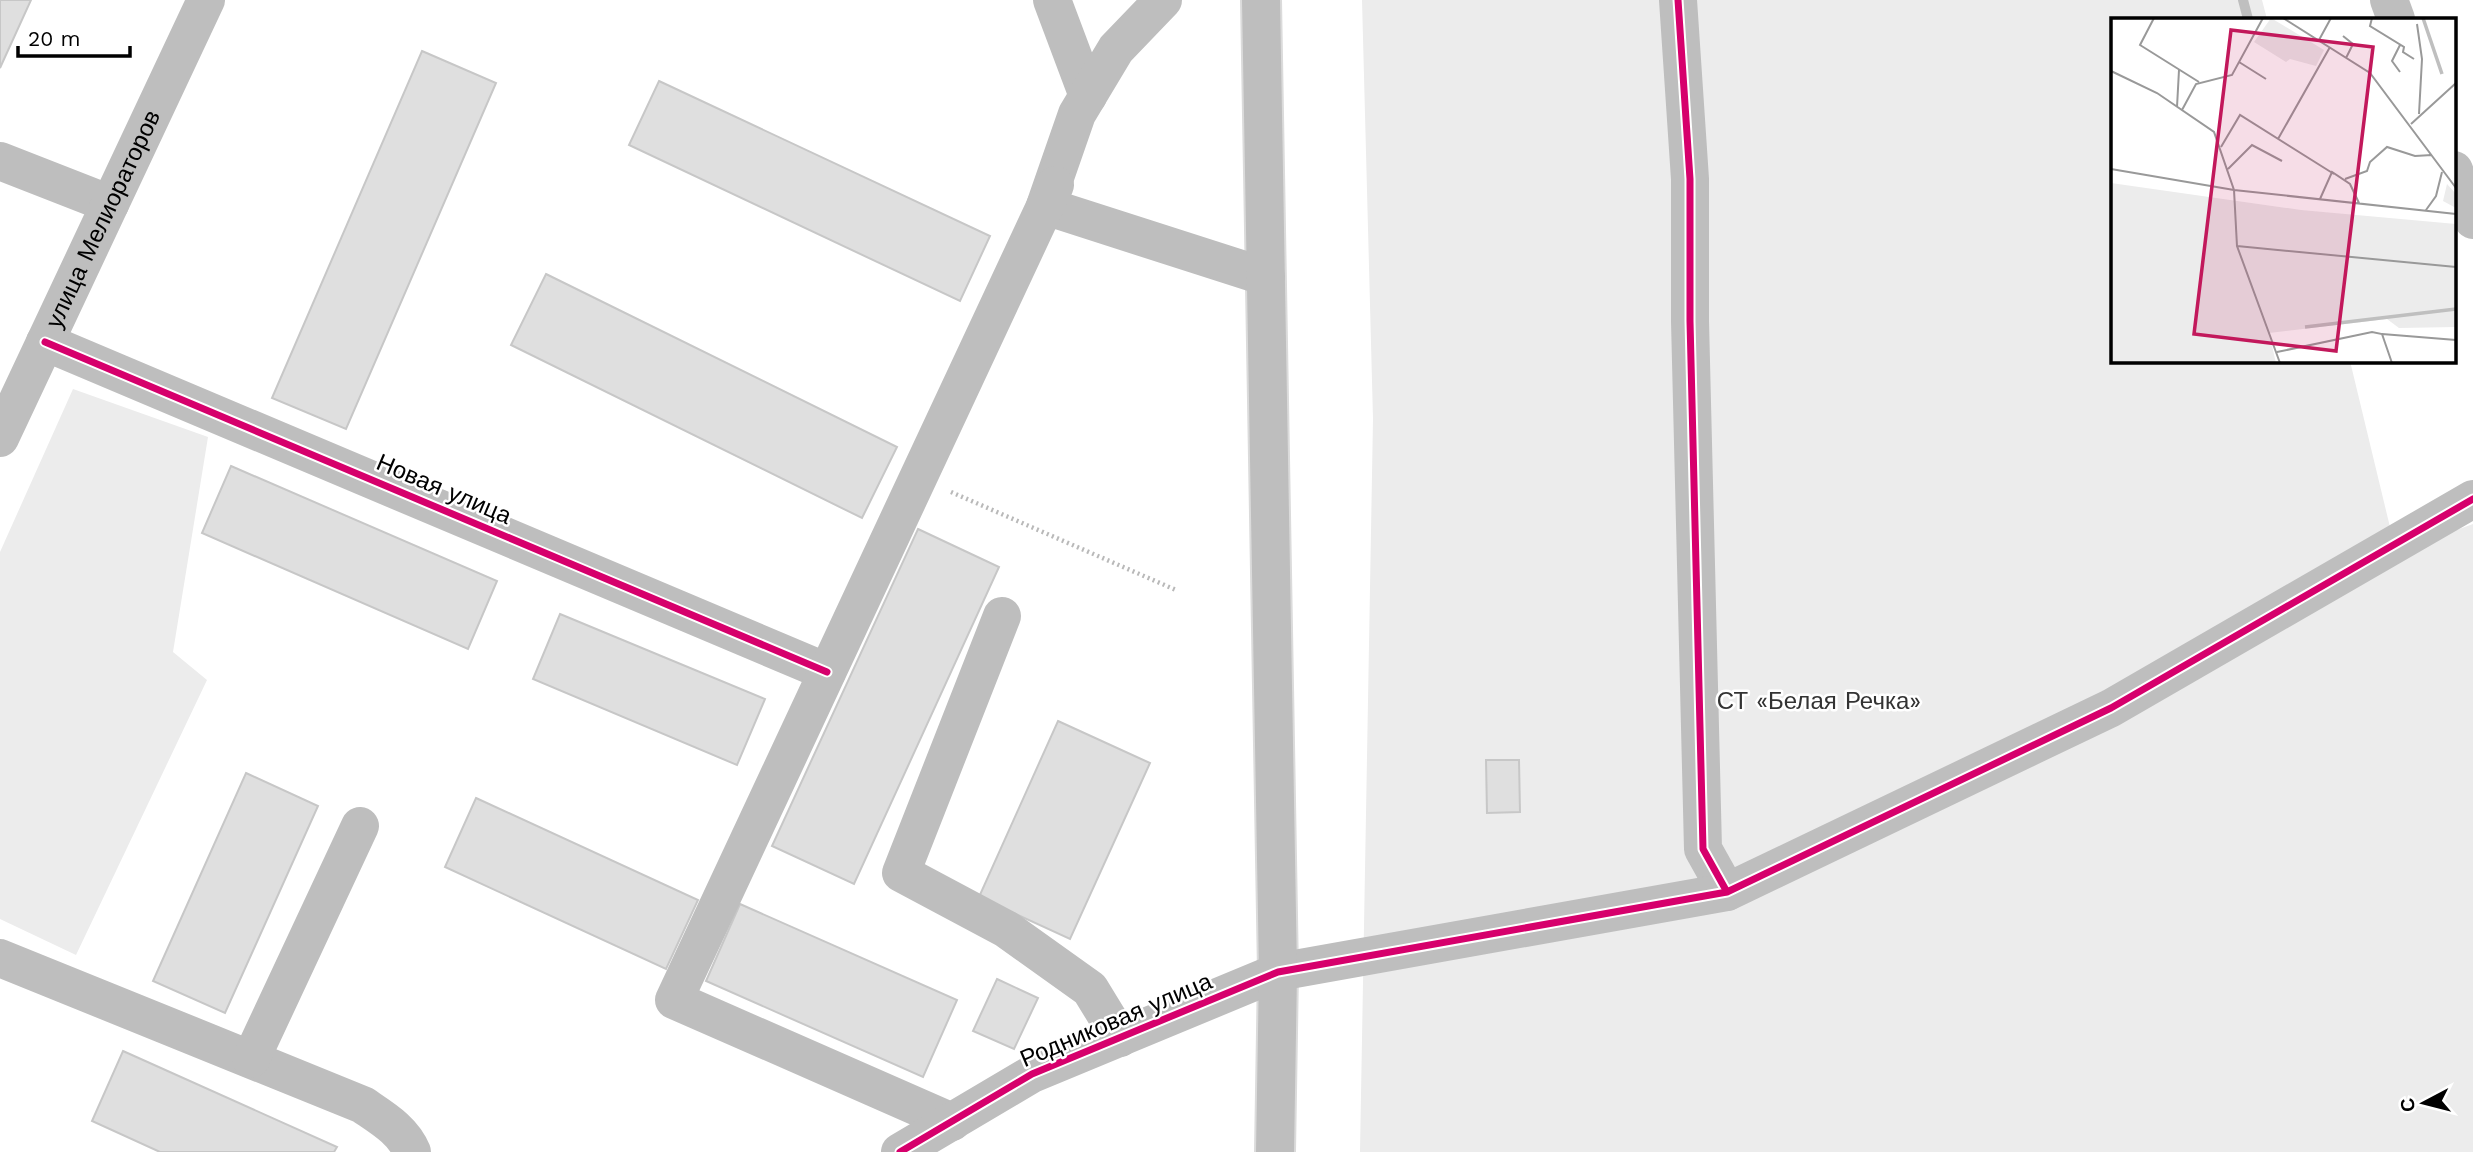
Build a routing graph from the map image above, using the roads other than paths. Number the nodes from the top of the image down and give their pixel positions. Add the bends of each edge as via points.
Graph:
1 (206, 0) edge
2 (1052, 0) edge
3 (1163, 0) edge
4 (1261, 0) edge
5 (1678, 0) edge
6 (2389, 0) edge
7 (2396, 18) edge
8 (1087, 96) junction
9 (0, 161) edge
10 (2456, 175) edge
11 (1050, 195) junction
12 (110, 204) junction
13 (2473, 220) edge
14 (1266, 277) junction
15 (45, 342) junction
16 (0, 438) edge
17 (2473, 499) edge
18 (1002, 616) dead end
19 (827, 672) junction
20 (360, 826) dead end
21 (1727, 892) junction
22 (0, 958) edge
23 (1278, 972) junction
24 (1119, 1038) junction
25 (251, 1059) junction
26 (952, 1122) junction
27 (412, 1152) edge
28 (900, 1152) edge
29 (1276, 1152) edge

1 - 12 street, улица Мелиораторов
2 - 8 street
3 - 8 street via 1116,49
4 - 14 street
5 - 21 street via 1690,179 1703,849
6 - 7 street
8 - 11 street
9 - 12 street
10 - 13 street
11 - 14 street
11 - 19 street
12 - 15 street, улица Мелиораторов
14 - 23 street
15 - 16 street, улица Мелиораторов
15 - 19 street, Новая улица
17 - 21 street, Родниковая улица via 2111,708
18 - 24 street via 901,873 1006,929 1090,989
19 - 26 street via 674,1000
20 - 25 street
21 - 23 street, Родниковая улица
22 - 25 street
23 - 24 street, Родниковая улица
23 - 29 street
24 - 26 street, Родниковая улица via 1032,1074
25 - 27 street via 363,1105 398,1130
26 - 28 street, Родниковая улица

